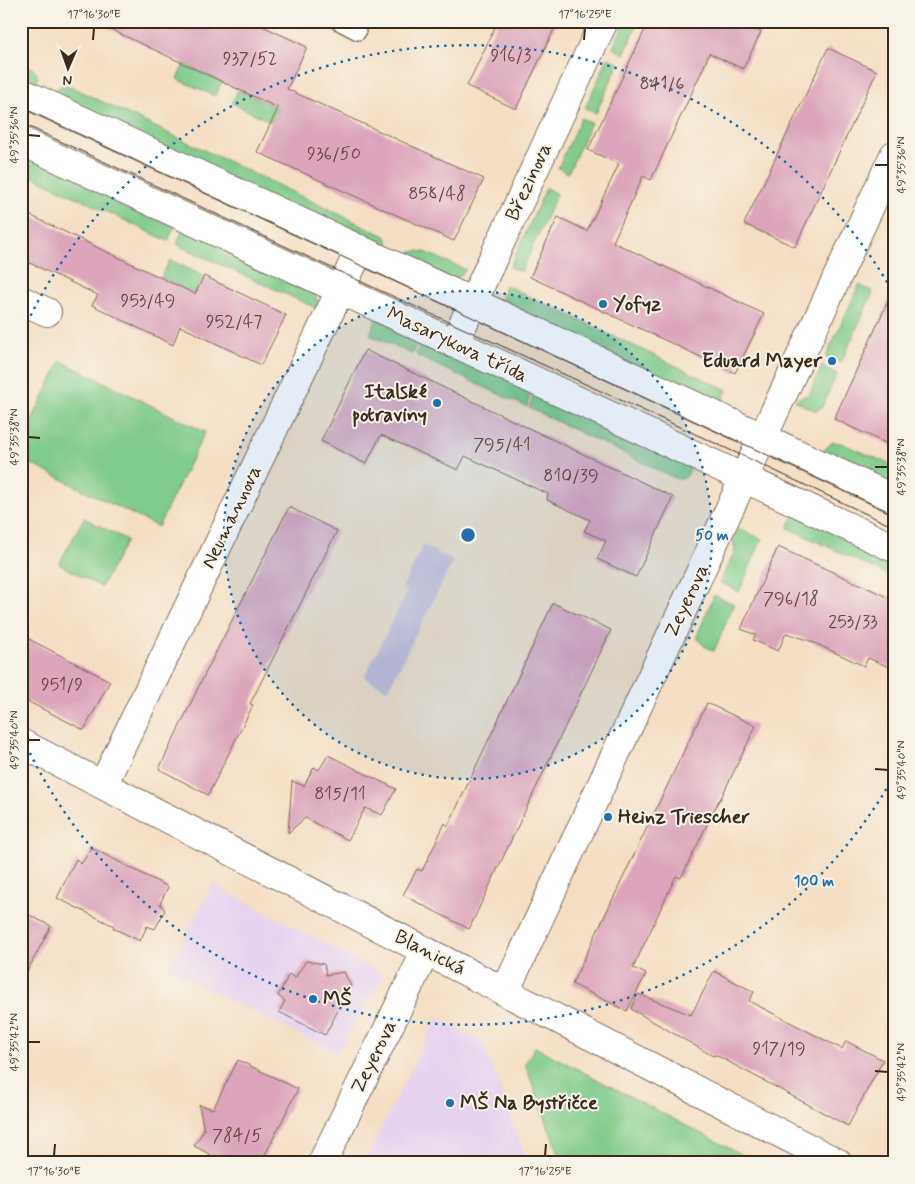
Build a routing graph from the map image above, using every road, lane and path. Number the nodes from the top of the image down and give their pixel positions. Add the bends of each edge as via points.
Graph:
1 (337, 21) edge
2 (604, 21) edge
3 (358, 32) dead end
4 (21, 92) edge
5 (21, 141) edge
6 (894, 155) edge
7 (360, 249) junction
8 (479, 290) junction
9 (340, 291) junction
10 (21, 300) edge
11 (47, 312) dead end
12 (454, 344) junction
13 (763, 438) junction
14 (744, 479) junction
15 (894, 499) edge
16 (894, 548) edge
17 (21, 743) edge
18 (103, 785) junction
19 (426, 951) junction
20 (506, 992) junction
21 (322, 1163) edge
22 (838, 1163) edge

1 - 3 lane
2 - 8 street, Březinova
4 - 7 street
5 - 9 street, Masarykova třída
6 - 13 street, Zeyerova
7 - 8 street
7 - 9 street, Neumannova
8 - 12 street, Březinova
8 - 13 street
9 - 12 street, Masarykova třída
9 - 18 street, Neumannova
10 - 11 street
12 - 14 street, Masarykova třída
13 - 14 street, Zeyerova
13 - 15 street
14 - 16 street, Masarykova třída
14 - 20 street, Zeyerova
17 - 18 street, Blanická
18 - 19 street, Blanická
19 - 20 street, Blanická
19 - 21 street, Zeyerova
20 - 22 street, Blanická

